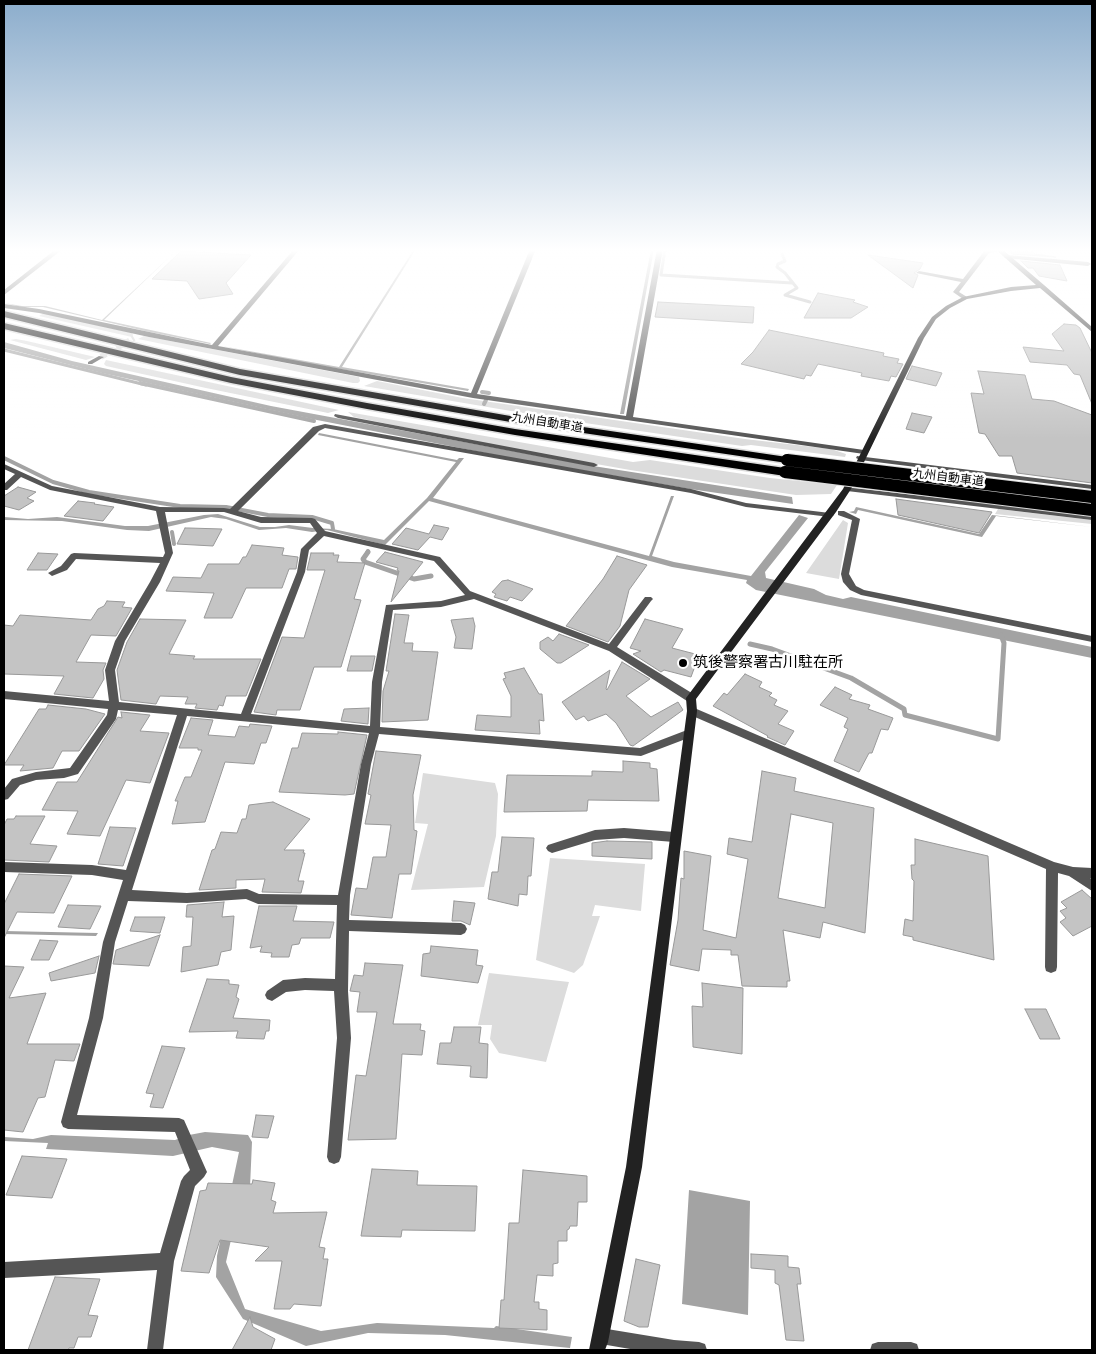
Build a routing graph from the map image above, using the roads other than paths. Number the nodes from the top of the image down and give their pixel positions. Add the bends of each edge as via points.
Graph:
1 (45, 312) edge
2 (243, 312) edge
3 (507, 312) edge
4 (648, 312) edge
5 (941, 312) edge
6 (1072, 312) edge
7 (4, 314) edge
8 (9, 327) edge
9 (1092, 330) edge
10 (142, 333) junction
11 (134, 338) tunnel mouth
12 (214, 347) junction
13 (101, 357) tunnel mouth
14 (90, 363) dead end
15 (473, 396) junction
16 (338, 416) dead end
17 (629, 419) junction
18 (862, 455) junction
19 (594, 464) dead end
20 (4, 466) edge
21 (786, 466) junction
22 (19, 475) junction
23 (1092, 487) edge
24 (4, 488) edge
25 (847, 489) junction
26 (1092, 497) edge
27 (160, 509) junction
28 (1092, 510) edge
29 (232, 512) junction
30 (841, 513) dead end
31 (830, 514) junction
32 (1092, 518) edge
33 (322, 533) junction
34 (165, 560) junction
35 (52, 573) dead end
36 (475, 596) junction
37 (648, 599) dead end
38 (1092, 639) edge
39 (611, 648) junction
40 (4, 695) edge
41 (691, 698) junction
42 (114, 704) junction
43 (183, 711) junction
44 (692, 711) junction
45 (245, 717) junction
46 (375, 730) junction
47 (687, 734) junction
48 (4, 796) edge
49 (674, 836) junction
50 (552, 848) dead end
51 (4, 866) edge
52 (1052, 866) junction
53 (1073, 872) junction
54 (1092, 873) edge
55 (130, 876) junction
56 (1092, 886) edge
57 (124, 895) junction
58 (344, 900) junction
59 (343, 925) junction
60 (461, 929) dead end
61 (1051, 967) dead end
62 (341, 985) junction
63 (272, 995) dead end
64 (334, 1157) dead end
65 (166, 1261) junction
66 (4, 1270) edge
67 (599, 1343) edge
68 (156, 1350) edge
69 (699, 1350) edge
70 (878, 1350) edge
71 (911, 1350) edge

1 - 10 street
2 - 12 street
3 - 15 street
4 - 17 street
5 - 18 street via 925,331
6 - 9 street
7 - 21 highway, 九州自動車道 via 240,372
8 - 21 highway, 九州自動車道 via 231,380 367,406 515,432
10 - 11 street
10 - 12 street
12 - 15 street
13 - 14 street
15 - 17 street
16 - 19 street
17 - 18 street
18 - 23 street
18 - 25 street
20 - 22 street
21 - 26 highway, 九州自動車道, bridge
21 - 28 highway, 九州自動車道, bridge
22 - 24 street
22 - 27 street via 50,488
25 - 31 street
25 - 32 street
27 - 29 street
27 - 34 street via 168,553
29 - 31 street via 316,429 325,426 691,492 746,505
29 - 33 street via 261,520 312,522
30 - 38 street via 856,519 845,574 848,582 861,592
31 - 41 street
33 - 36 street via 438,559 467,592
33 - 45 street via 306,549
34 - 35 street via 74,556 64,568
34 - 42 street via 120,641 110,670
36 - 39 street
36 - 46 street via 441,604 390,607 377,682
37 - 39 street
39 - 41 street
40 - 42 street
41 - 44 street
42 - 43 street
42 - 48 street via 112,716 74,771 16,782
43 - 45 street
43 - 55 street
44 - 47 street
44 - 52 street
45 - 46 street
46 - 47 street via 642,752
46 - 58 street via 366,764
47 - 49 street
49 - 50 street via 595,835
49 - 67 street via 634,1168
51 - 55 street via 92,870
52 - 53 street
52 - 61 street
53 - 54 street
53 - 56 street
55 - 57 street
57 - 58 street via 186,898 247,894 258,899
57 - 65 street via 109,942 96,1018 68,1122 179,1125 199,1172 189,1182
58 - 59 street
59 - 60 street
59 - 62 street
62 - 63 street via 283,986
62 - 64 street via 344,1038
65 - 66 street
65 - 68 street
67 - 69 street
70 - 71 street

